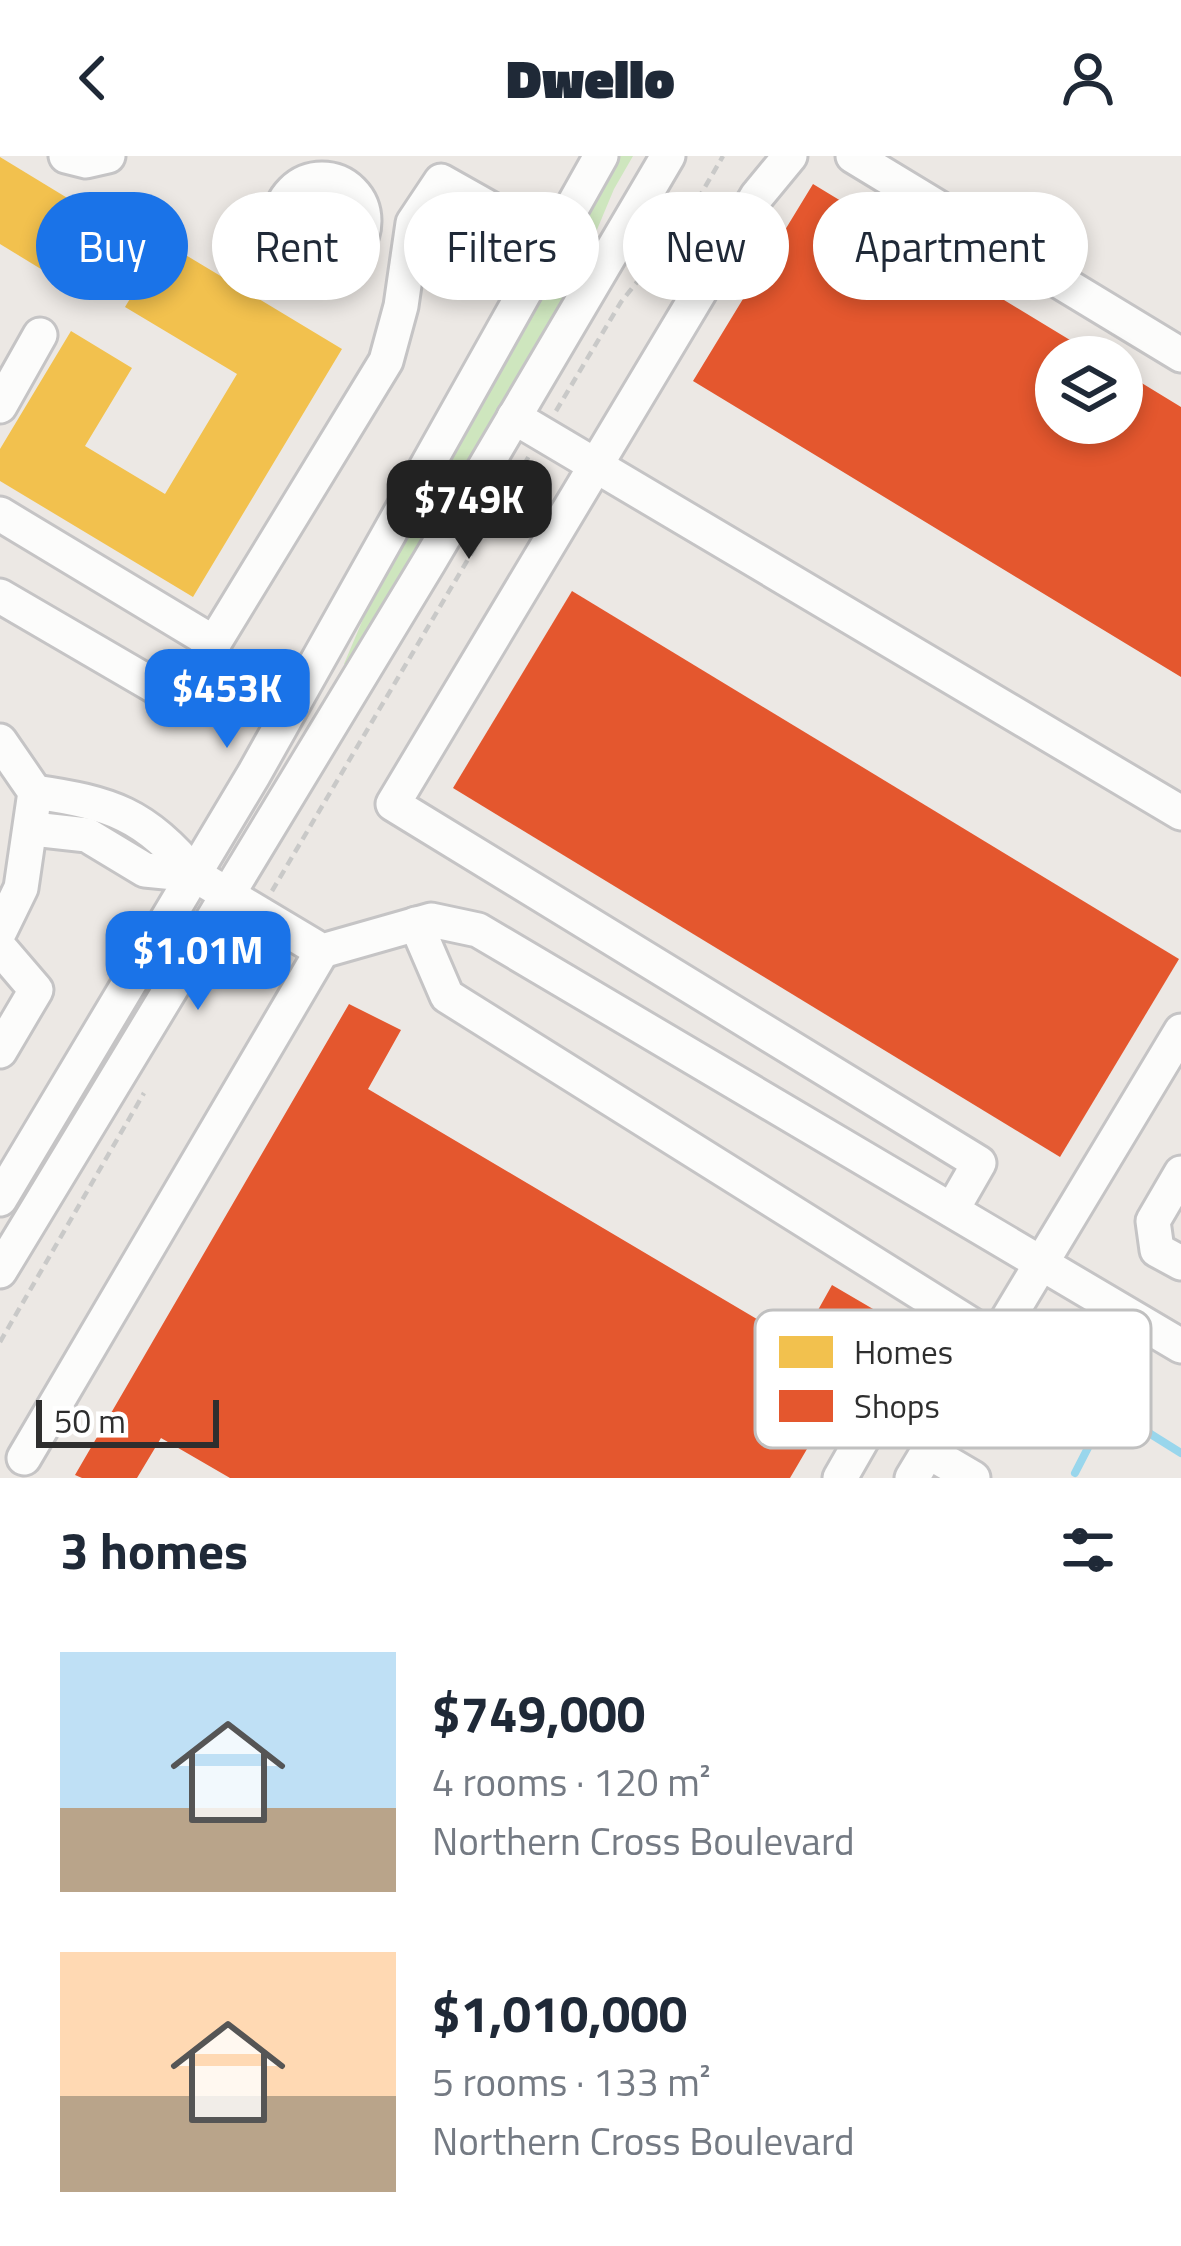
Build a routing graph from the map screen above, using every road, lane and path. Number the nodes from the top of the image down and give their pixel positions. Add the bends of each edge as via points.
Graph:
1 (66, 156) edge
2 (108, 156) edge
3 (601, 156) edge
4 (668, 156) edge
5 (723, 156) edge
6 (790, 156) edge
7 (853, 156) edge
8 (331, 167) edge
9 (293, 192) edge
10 (352, 192) edge
11 (435, 192) edge
12 (460, 192) edge
13 (580, 192) edge
14 (404, 285) edge
15 (519, 300) edge
16 (40, 335) dead end
17 (1181, 355) edge
18 (0, 406) edge
19 (528, 426) junction
20 (596, 466) junction
21 (0, 514) edge
22 (0, 596) edge
23 (214, 644) junction
24 (0, 741) edge
25 (35, 792) junction
26 (1181, 813) edge
27 (33, 829) junction
28 (195, 874) junction
29 (230, 893) junction
30 (260, 913) junction
31 (416, 924) junction
32 (0, 931) edge
33 (0, 948) edge
34 (322, 951) junction
35 (204, 993) dead end
36 (1181, 1031) edge
37 (0, 1051) edge
38 (148, 1086) dead end
39 (1181, 1174) edge
40 (0, 1199) edge
41 (952, 1210) junction
42 (1039, 1262) junction
43 (1181, 1263) edge
44 (0, 1271) edge
45 (939, 1305) junction
46 (936, 1310) edge
47 (947, 1310) edge
48 (1011, 1310) edge
49 (1120, 1310) edge
50 (1151, 1328) edge
51 (0, 1342) edge
52 (1181, 1346) edge
53 (856, 1448) edge
54 (18, 1458) edge
55 (920, 1464) edge
56 (839, 1478) edge
57 (974, 1478) edge

1 - 2 street
3 - 13 street
4 - 19 street
5 - 19 path via 683,225
6 - 20 street via 757,196
7 - 17 street
8 - 9 street
8 - 10 street
11 - 12 street via 442,182
14 - 23 street via 386,361
15 - 28 street
16 - 18 street
19 - 20 street
19 - 29 street
19 - 30 path
20 - 26 street
20 - 41 street via 393,804 979,1163
21 - 23 street
22 - 23 street via 163,691 188,683
24 - 25 street
25 - 27 street
25 - 28 street via 100,801 166,839
27 - 28 street via 87,836 145,870
27 - 32 street via 21,888
28 - 29 street
28 - 40 street
29 - 30 street
29 - 44 street
30 - 34 street
30 - 35 path
31 - 34 street
31 - 41 street via 478,930
31 - 45 street via 447,996
33 - 37 street via 36,990
34 - 54 street
36 - 42 street
38 - 51 path
39 - 43 street via 1153,1221 1157,1250
41 - 42 street
42 - 48 street
42 - 49 street
45 - 46 street
45 - 47 street
50 - 52 street
53 - 56 street
55 - 57 street

